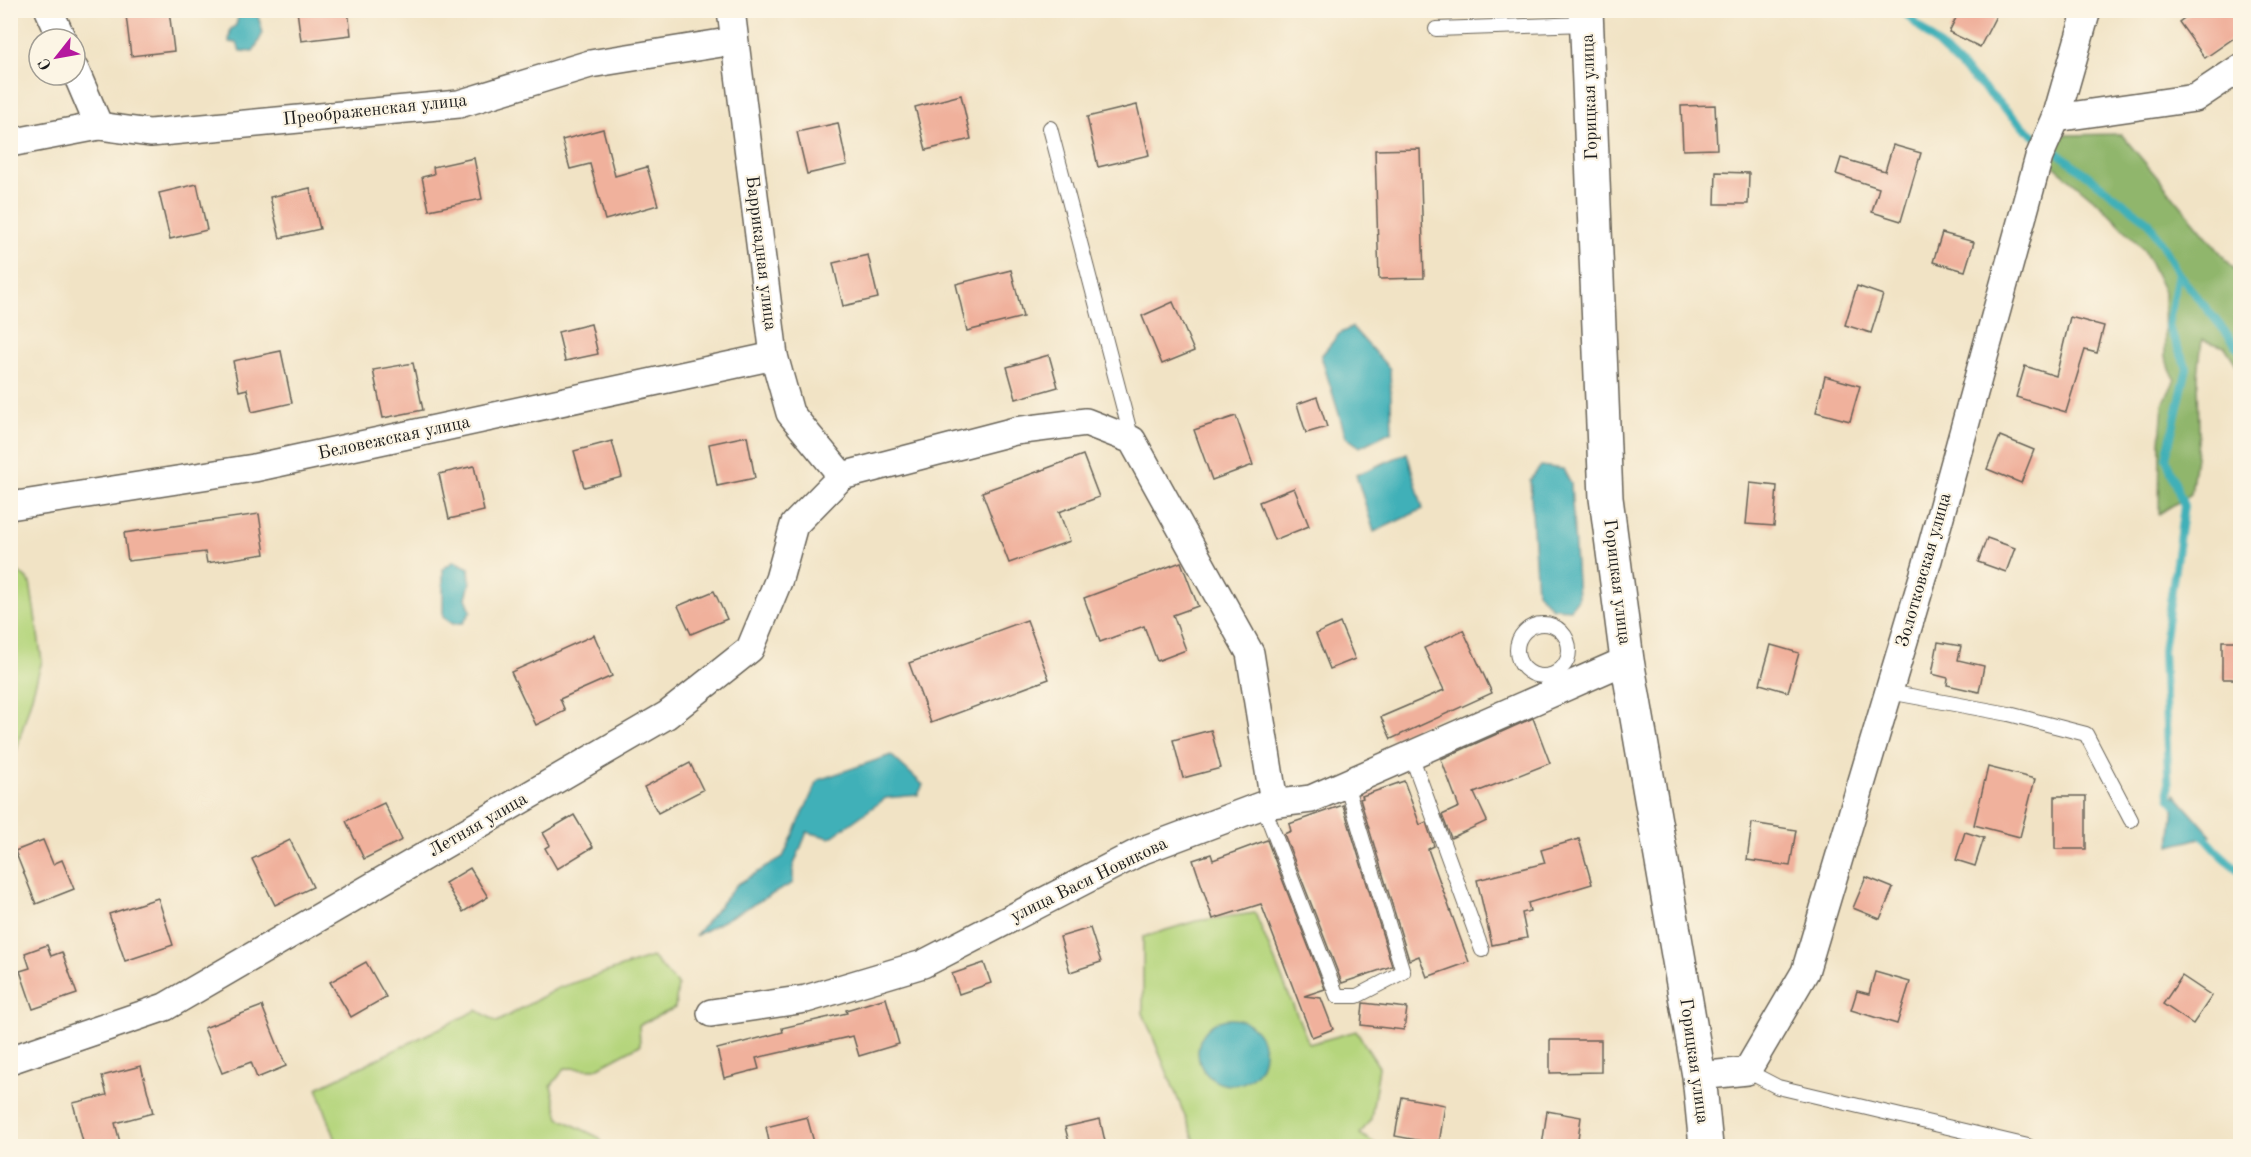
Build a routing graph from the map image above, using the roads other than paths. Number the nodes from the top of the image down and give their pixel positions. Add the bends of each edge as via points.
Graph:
1 (50, 10) edge
2 (731, 10) edge
3 (2087, 10) edge
4 (1586, 17) edge
5 (57, 27) edge
6 (1436, 29) dead end
7 (734, 41) junction
8 (2241, 68) edge
9 (82, 87) edge
10 (2054, 123) junction
11 (99, 126) junction
12 (1050, 128) dead end
13 (10, 143) edge
14 (774, 356) junction
15 (1132, 440) junction
16 (842, 476) junction
17 (10, 506) edge
18 (1627, 660) junction
19 (1889, 692) junction
20 (1411, 755) junction
21 (1346, 784) junction
22 (1268, 804) junction
23 (2131, 820) dead end
24 (1482, 950) dead end
25 (711, 1013) dead end
26 (10, 1060) edge
27 (1747, 1071) junction
28 (1699, 1076) junction
29 (1706, 1146) edge
30 (2028, 1146) edge

1 - 5 street
2 - 7 street, Баррикадная улица
3 - 10 street, Золотковская улица
4 - 6 lane
4 - 18 main road, Горицкая улица via 1606,498
7 - 11 street, Преображенская улица via 590,64 459,104 150,133
7 - 14 street, Баррикадная улица
8 - 10 street via 2195,98
9 - 11 street
10 - 19 street, Золотковская улица via 2040,154
11 - 13 street, Преображенская улица
12 - 15 lane
14 - 16 street, Баррикадная улица via 790,413
14 - 17 street, Беловежская улица via 254,468
15 - 16 street via 1086,422 1015,430
15 - 22 street via 1250,653
16 - 26 street, Летняя улица via 794,525 779,579 750,649 667,715 165,1007
18 - 20 street, улица Васи Новикова via 1556,682
18 - 28 main road, Горицкая улица
19 - 23 lane via 2008,714 2086,734
19 - 27 street, Золотковская улица via 1805,972
20 - 21 street, улица Васи Новикова
20 - 24 lane
21 - 22 street, улица Васи Новикова via 1311,799
21 - 22 lane via 1403,972 1357,996 1337,996
22 - 25 street, улица Васи Новикова via 1143,850 923,964 806,999
27 - 28 street
27 - 30 lane via 1778,1087
28 - 29 main road, Горицкая улица

